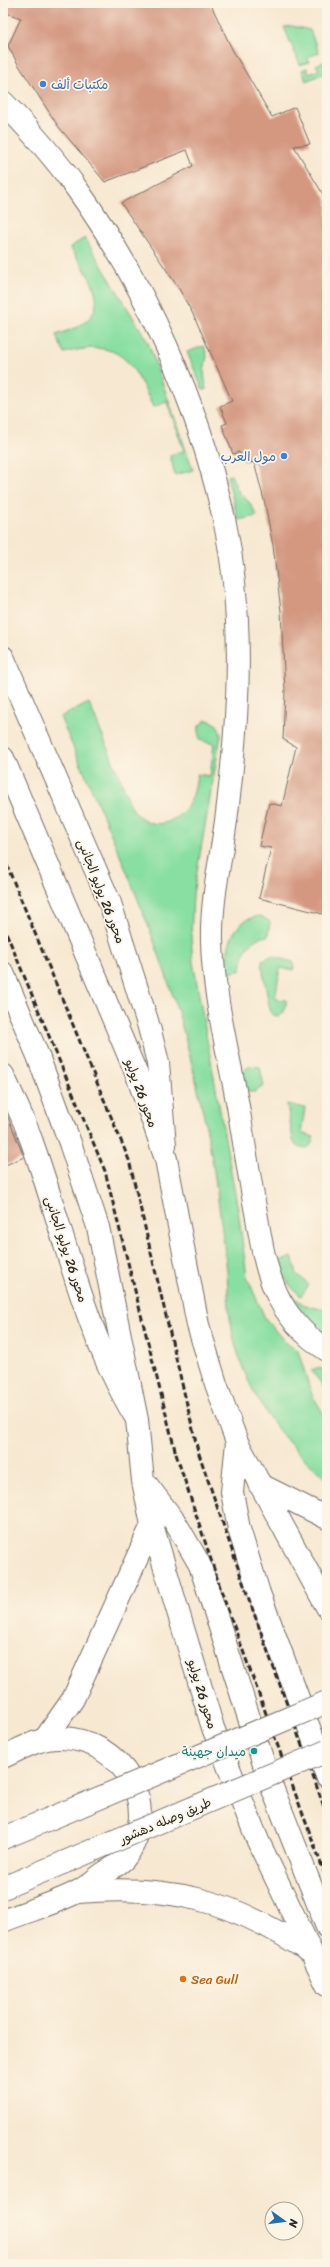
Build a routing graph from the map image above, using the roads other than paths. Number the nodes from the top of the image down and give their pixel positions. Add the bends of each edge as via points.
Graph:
1 (3, 102) edge
2 (3, 124) edge
3 (3, 657) edge
4 (3, 758) edge
5 (3, 973) edge
6 (3, 1075) edge
7 (166, 1159) junction
8 (327, 1350) edge
9 (327, 1364) edge
10 (137, 1420) junction
11 (236, 1442) junction
12 (143, 1481) junction
13 (260, 1484) junction
14 (327, 1518) edge
15 (152, 1525) junction
16 (327, 1607) edge
17 (327, 1702) edge
18 (45, 1739) junction
19 (327, 1751) edge
20 (3, 1757) edge
21 (327, 1776) edge
22 (3, 1838) edge
23 (3, 1888) edge
24 (77, 1892) junction
25 (3, 1921) edge
26 (327, 1927) edge
27 (312, 1954) junction
28 (327, 1986) edge

1 - 8 main road via 76,188 152,315 191,406 224,518 235,605 238,689 232,769 213,910 213,964 266,1266 274,1289 290,1316 311,1339
2 - 9 main road via 55,182 102,251 126,292 170,379 200,473 212,521 219,567 227,689 222,768 201,907 200,936 206,992 262,1290 270,1308 291,1336 309,1353
3 - 7 main road, محور 26 يوليو الجانبى via 110,903 158,1062
4 - 7 main road, محور 26 يوليو via 137,1075
5 - 10 main road, محور 26 يوليو via 41,1063 98,1227
6 - 10 main road, محور 26 يوليو الجانبى via 32,1140 98,1346 115,1384
7 - 11 main road, محور 26 يوليو via 198,1325
10 - 12 main road, محور 26 يوليو
11 - 13 main road, محور 26 يوليو
11 - 21 main road, محور 26 يوليو via 232,1492 239,1529 259,1593
12 - 15 main road, محور 26 يوليو
12 - 26 main road via 175,1522 200,1565 268,1777
13 - 14 main road
13 - 16 main road, محور 26 يوليو
15 - 18 main road via 73,1699
15 - 27 main road, محور 26 يوليو via 213,1728 258,1841
17 - 22 main road, bridge
18 - 20 main road
18 - 24 main road via 74,1738 98,1746 126,1770 137,1794 139,1821 131,1848 123,1860
19 - 23 main road, طريق وصله دهشور, bridge
24 - 25 main road
24 - 27 main road via 112,1889 148,1890 218,1904 251,1917
27 - 28 main road, محور 26 يوليو

